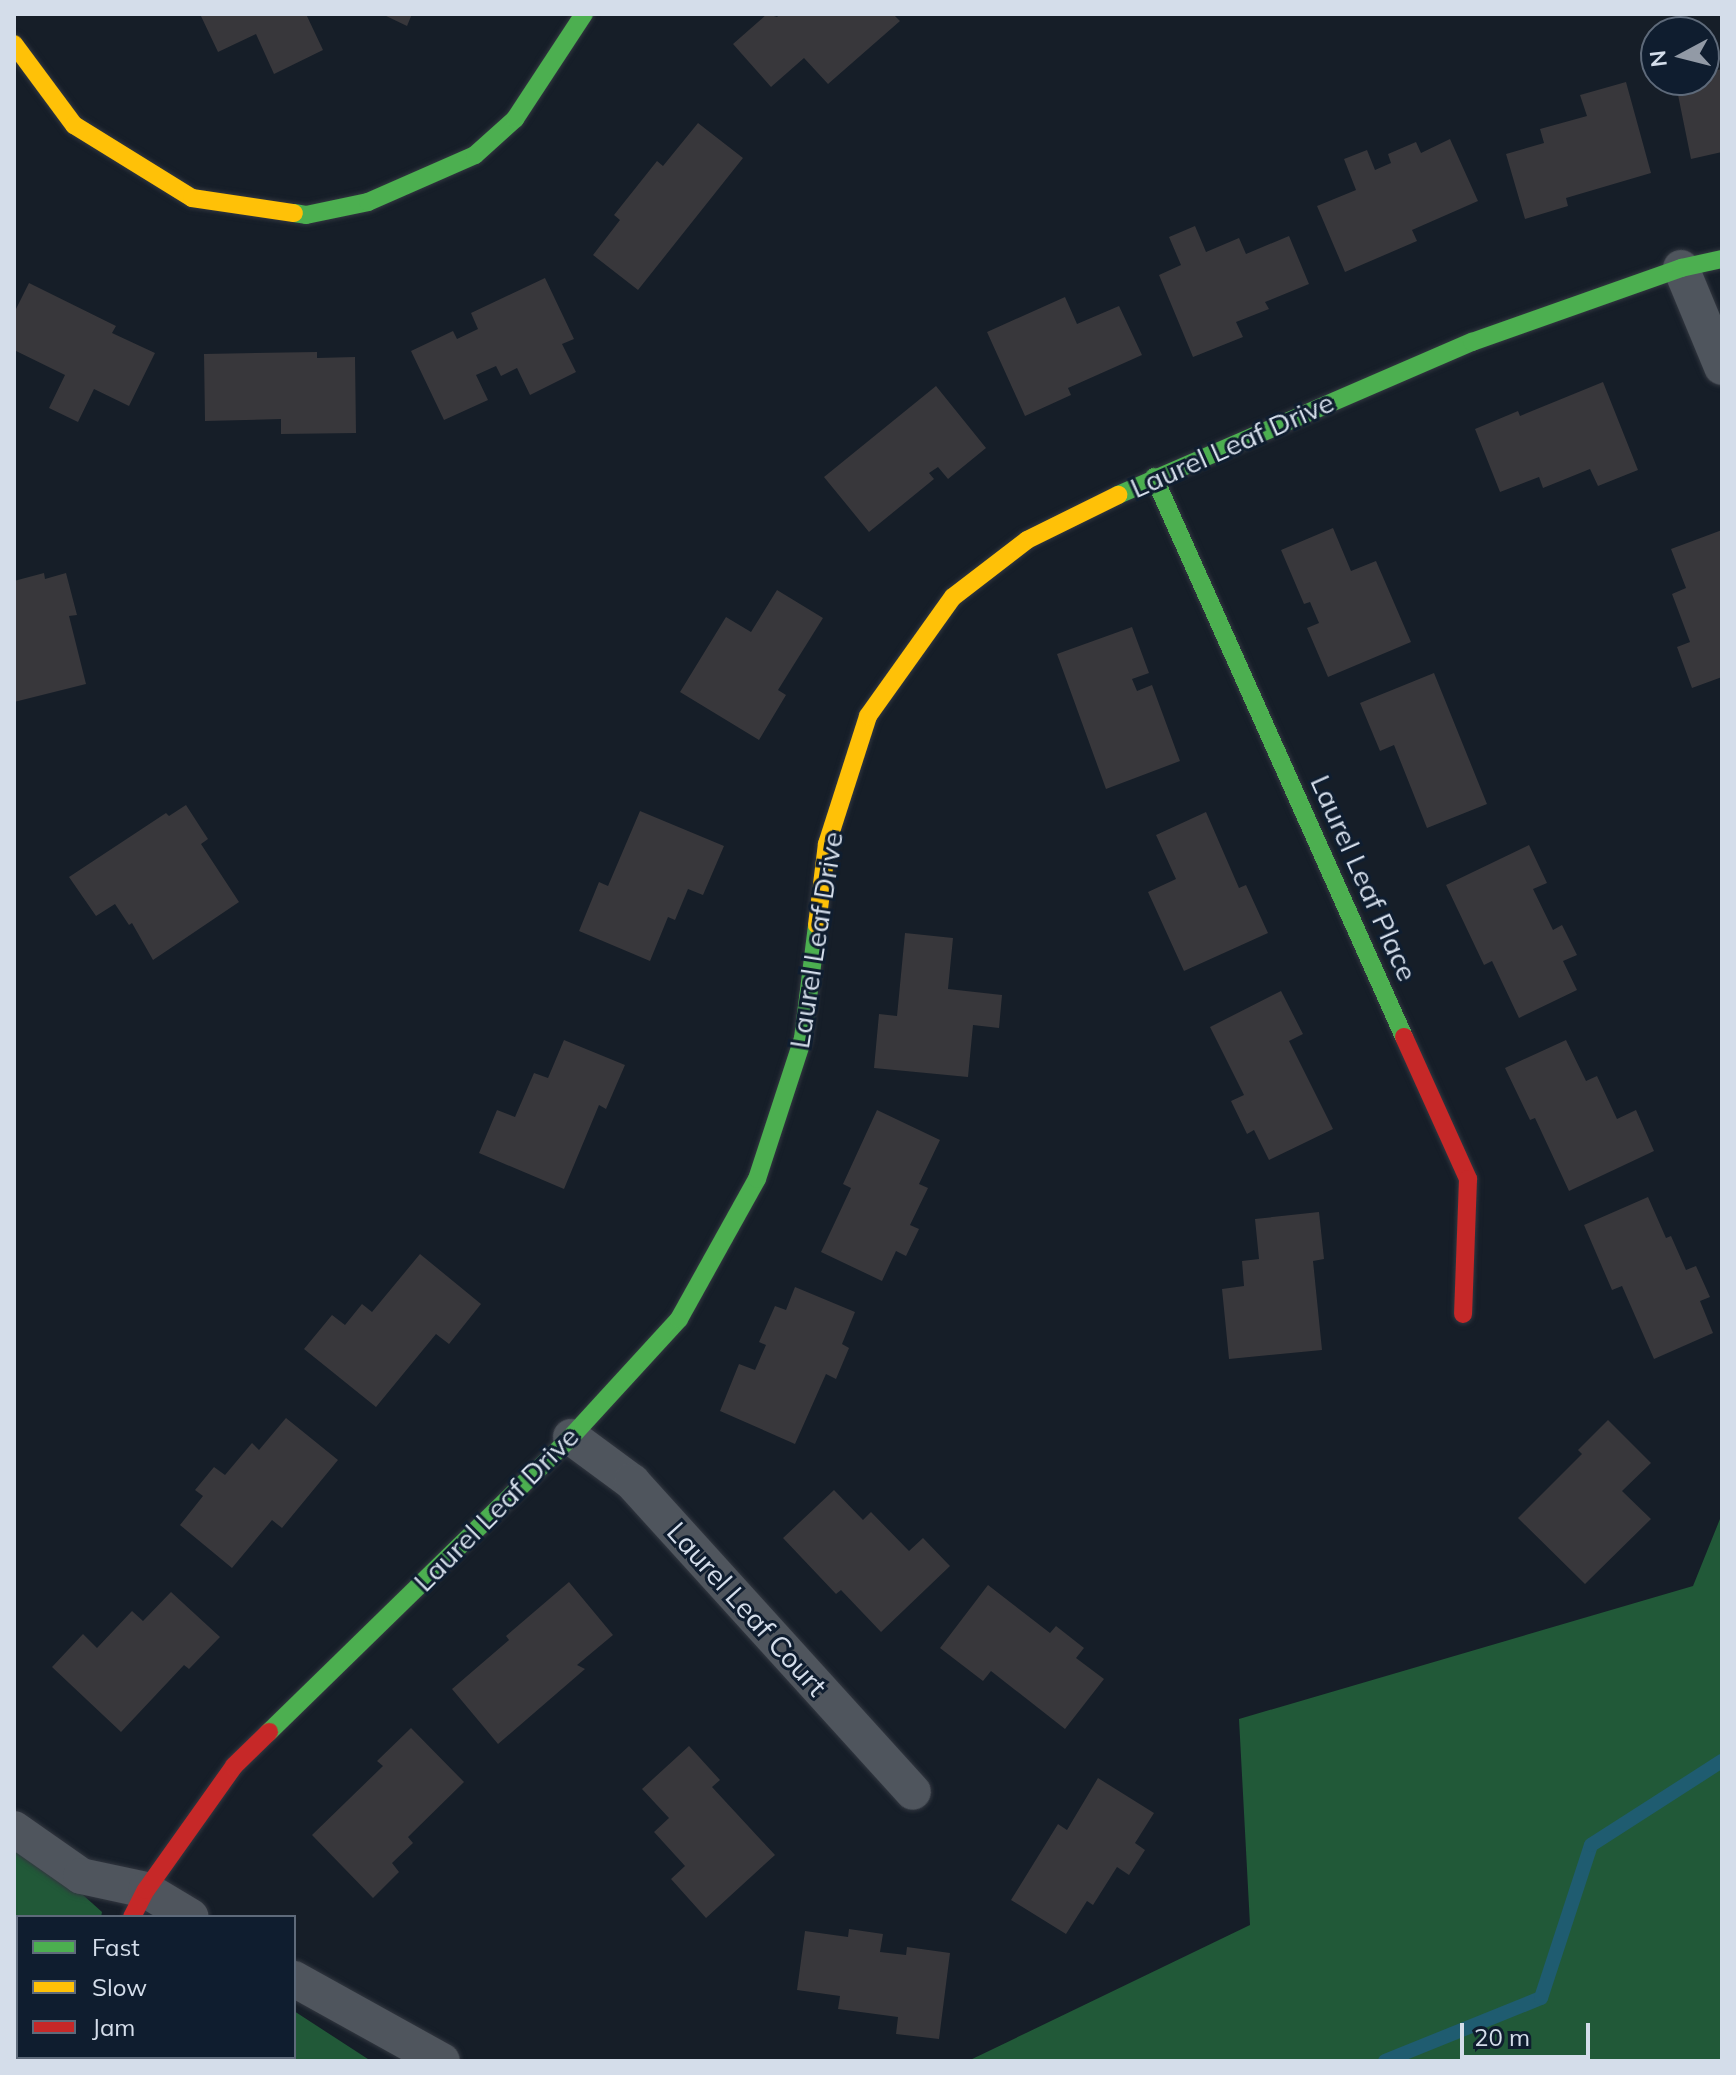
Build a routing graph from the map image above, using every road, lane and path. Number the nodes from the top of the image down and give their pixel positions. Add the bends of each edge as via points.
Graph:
1 (584, 14) edge
2 (14, 44) edge
3 (1722, 259) edge
4 (1681, 268) junction
5 (1722, 367) edge
6 (1154, 477) junction
7 (1463, 1314) dead end
8 (571, 1437) junction
9 (913, 1792) dead end
10 (14, 1829) edge
11 (139, 1903) edge
12 (184, 1915) edge
13 (296, 1980) edge
14 (442, 2061) edge

1 - 2 street via 515,119 475,155 368,202 306,215 192,198 74,125
3 - 4 street, Laurel Leaf Drive
4 - 5 street
4 - 6 street, Laurel Leaf Drive via 1472,342
6 - 7 street, Laurel Leaf Place via 1468,1179
6 - 8 street, Laurel Leaf Drive via 1027,540 953,597 868,716 827,844 803,1038 757,1179 679,1319
8 - 9 street, Laurel Leaf Court via 632,1482
8 - 11 street, Laurel Leaf Drive via 234,1766
10 - 11 street via 81,1876
11 - 12 street
13 - 14 street

